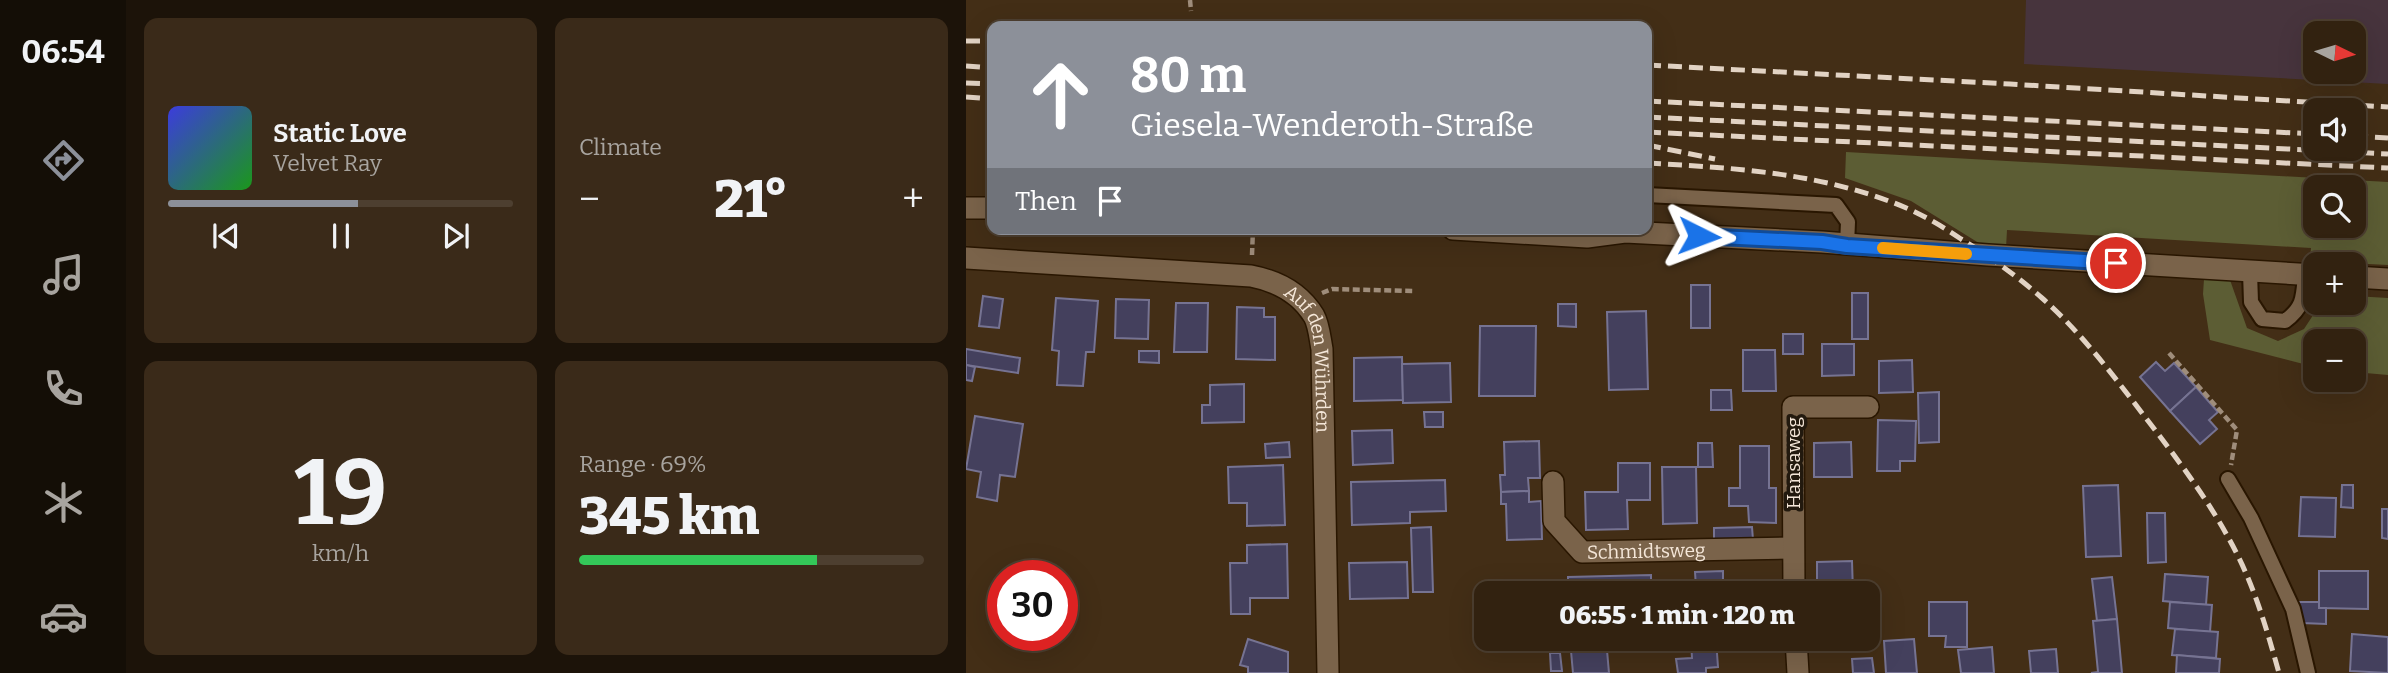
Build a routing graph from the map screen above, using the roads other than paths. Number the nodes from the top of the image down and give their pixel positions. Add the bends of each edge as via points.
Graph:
1 (1652, 195) edge
2 (966, 208) edge
3 (987, 208) edge
4 (1652, 233) edge
5 (1554, 235) edge
6 (1600, 235) edge
7 (1847, 246) junction
8 (966, 258) edge
9 (2250, 271) junction
10 (2303, 275) edge
11 (2366, 278) edge
12 (2388, 279) edge
13 (2303, 298) edge
14 (1868, 407) dead end
15 (2228, 479) road end
16 (1553, 482) dead end
17 (1792, 548) junction
18 (1793, 581) edge
19 (1797, 651) edge
20 (1328, 673) edge
21 (1798, 673) edge
22 (2308, 673) edge

1 - 7 lane via 1836,205 1848,222
2 - 3 street
4 - 7 street
5 - 6 street
7 - 9 street
8 - 20 street, Auf den Wührden via 1251,276 1271,280 1297,295 1315,318 1322,349
9 - 10 street
9 - 13 lane via 2250,302 2262,318 2285,321 2298,311
11 - 12 street
14 - 17 street, Hansaweg via 1793,407
15 - 22 lane via 2293,609
16 - 17 street, Schmidtsweg via 1554,521 1582,552
17 - 18 street, Hansaweg
19 - 21 street

